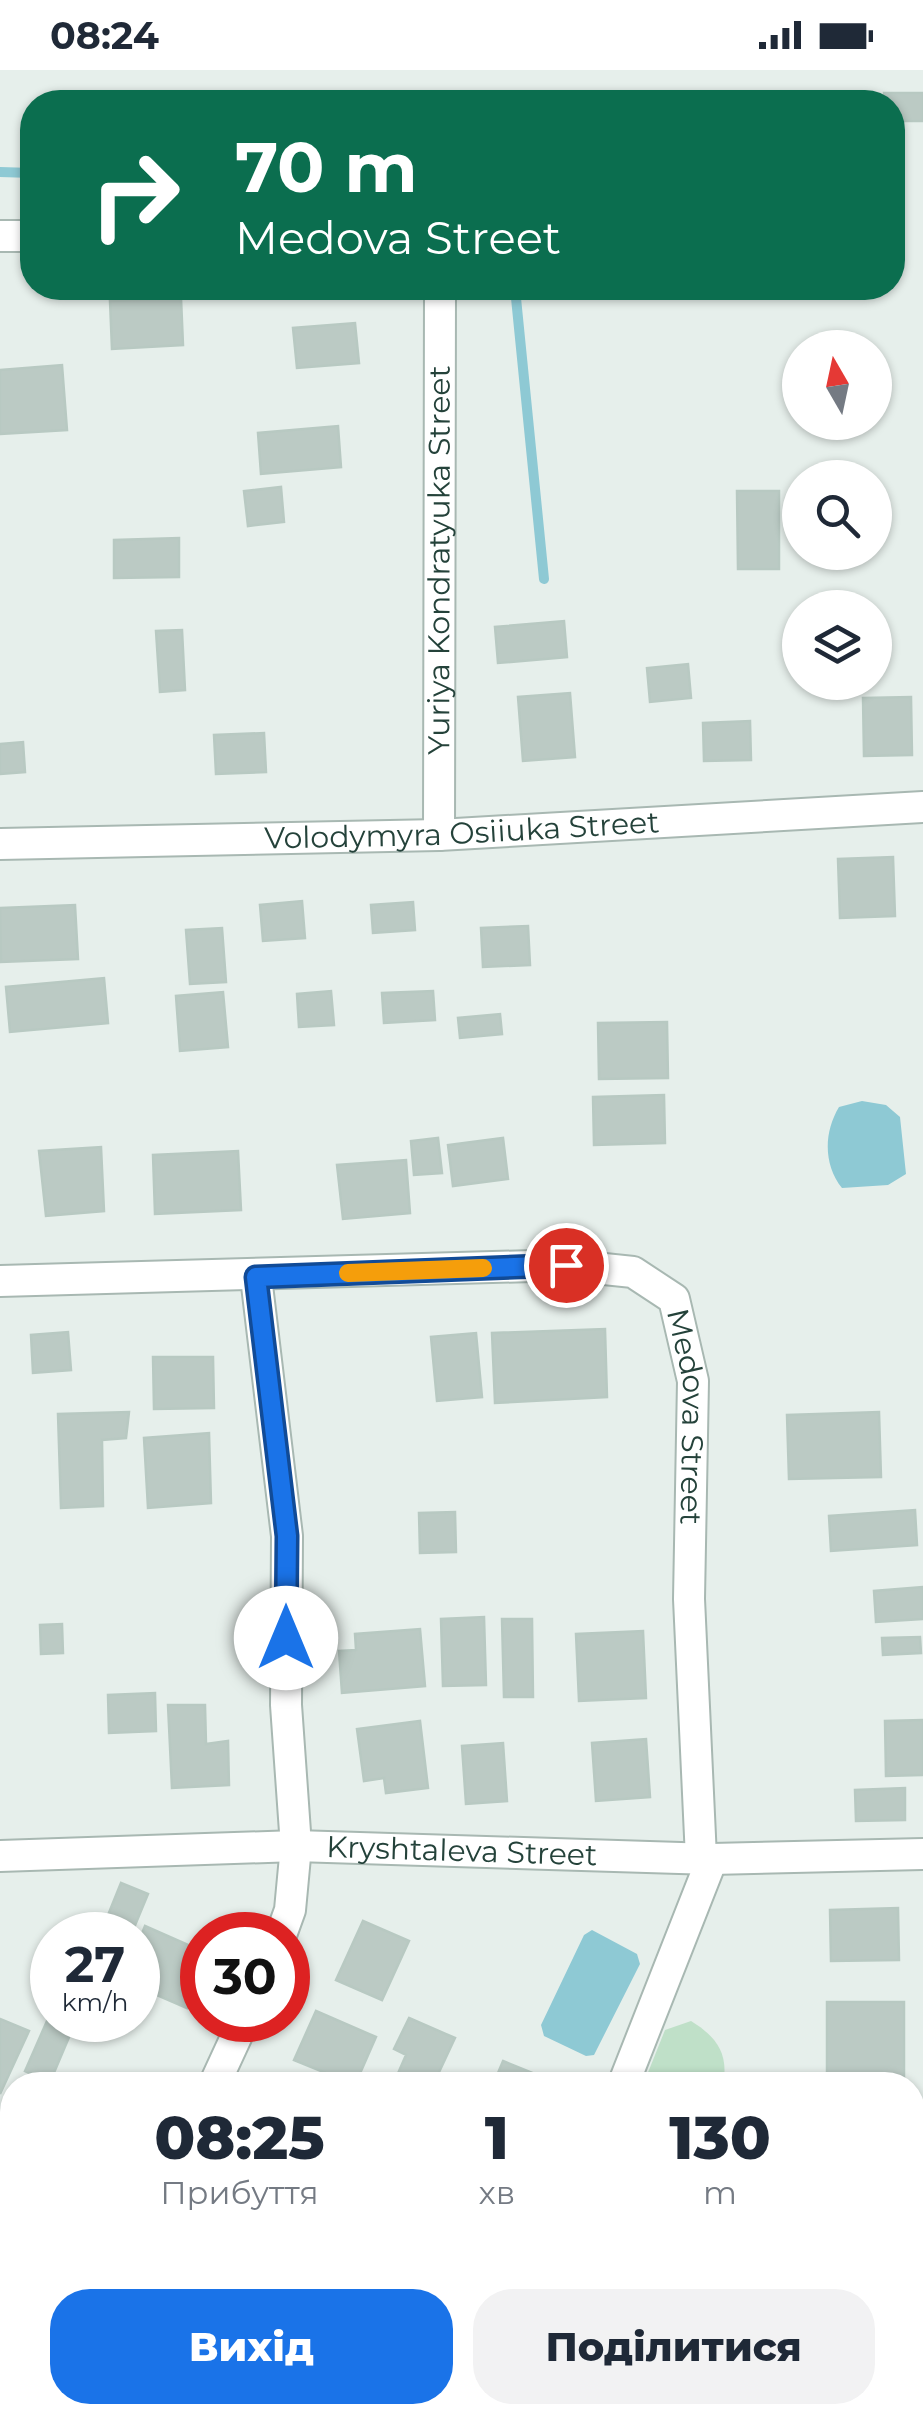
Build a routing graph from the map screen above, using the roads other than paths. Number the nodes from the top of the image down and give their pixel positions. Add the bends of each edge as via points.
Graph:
1 (440, 300) edge
2 (923, 807) edge
3 (439, 835) junction
4 (0, 844) edge
5 (256, 1277) junction
6 (0, 1281) edge
7 (296, 1846) junction
8 (923, 1854) edge
9 (0, 1856) edge
10 (706, 1858) junction
11 (289, 1912) edge
12 (234, 2042) edge
13 (220, 2072) edge
14 (628, 2072) edge

1 - 3 street, Yuriya Kondratyuka Street
2 - 3 street, Volodymyra Osiiuka Street
3 - 4 street, Volodymyra Osiiuka Street
5 - 6 street, Medova Street
5 - 7 street via 287,1536 286,1705
5 - 10 street, Medova Street via 566,1265 633,1272 674,1299 694,1380 689,1599
7 - 9 street, Kryshtaleva Street
7 - 10 street, Kryshtaleva Street
7 - 11 street
8 - 10 street, Kryshtaleva Street
10 - 14 street
12 - 13 street

